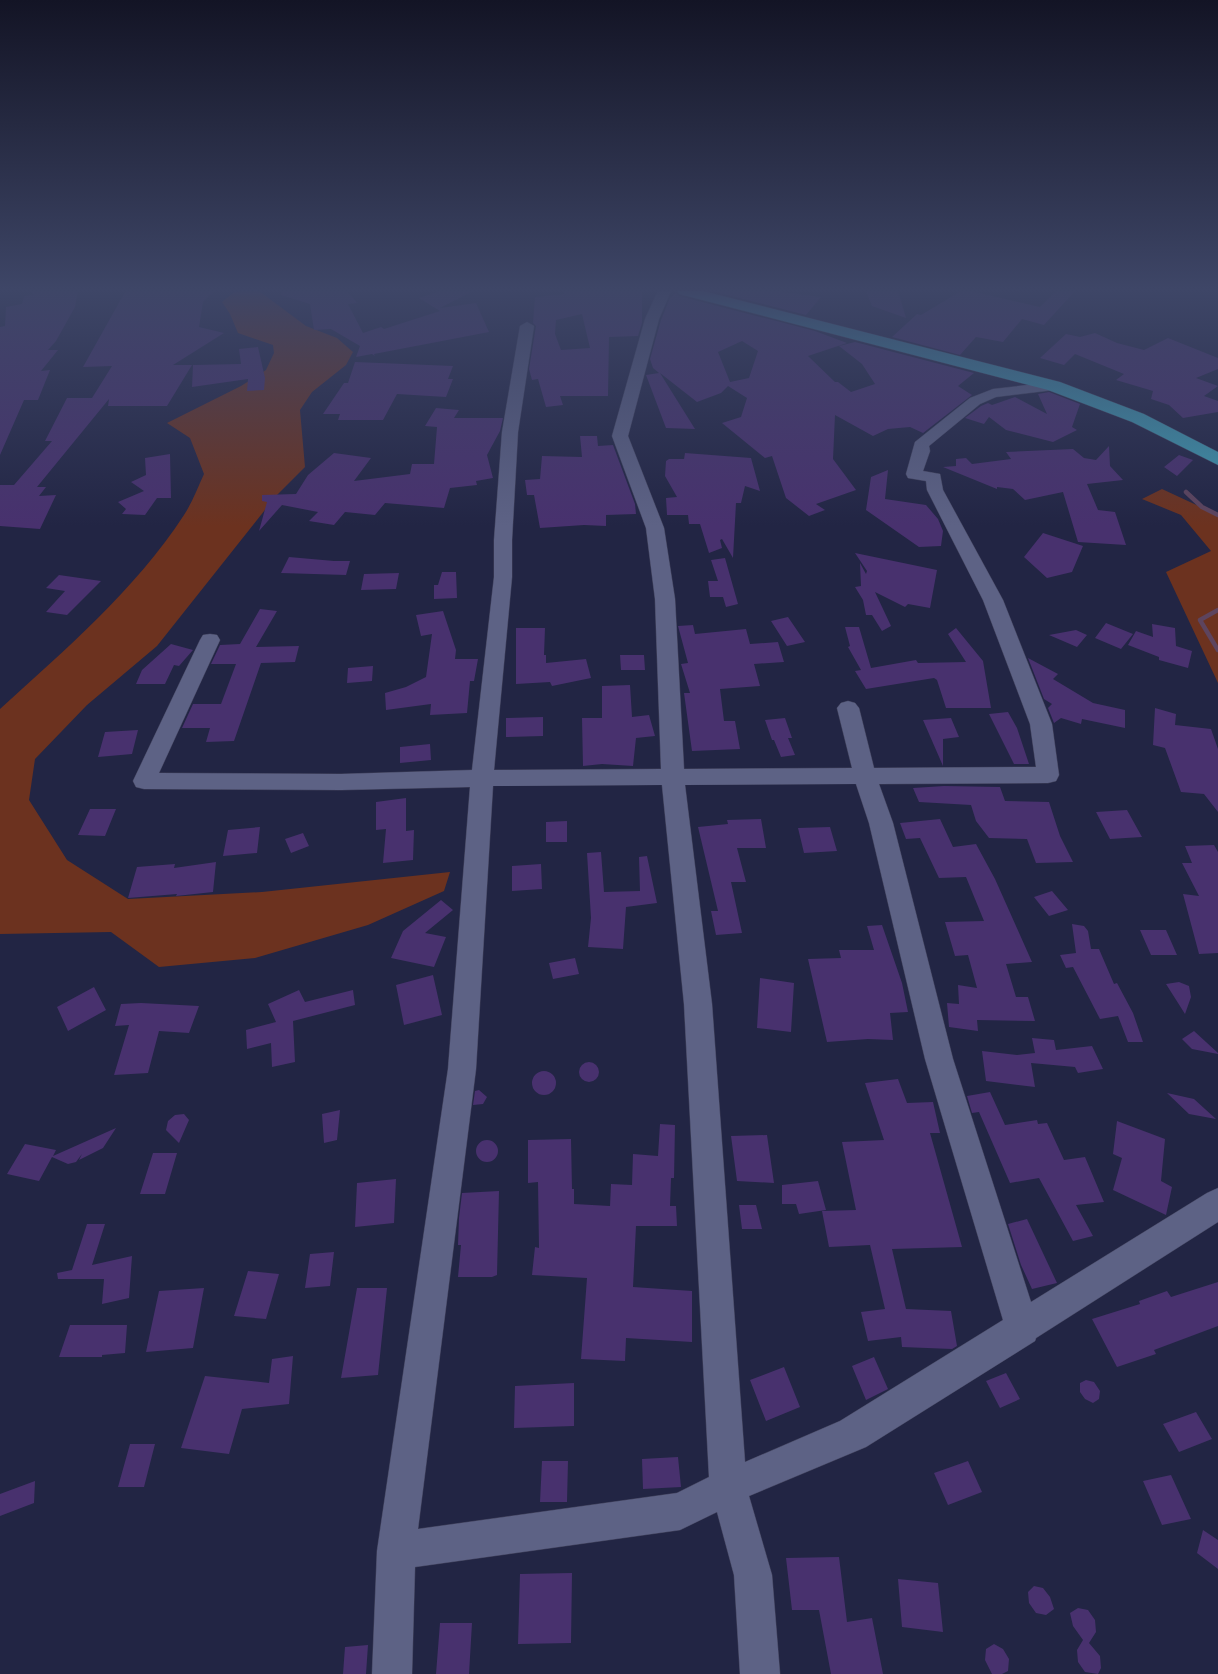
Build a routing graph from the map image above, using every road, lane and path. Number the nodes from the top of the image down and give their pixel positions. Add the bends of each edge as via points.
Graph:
1 (520, 369) edge
2 (638, 369) edge
3 (988, 369) edge
4 (1054, 386) junction
5 (1218, 459) edge
6 (210, 640) dead end
7 (848, 708) dead end
8 (865, 777) junction
9 (482, 778) junction
10 (673, 778) junction
11 (1218, 1204) edge
12 (1023, 1329) junction
13 (728, 1487) junction
14 (396, 1551) junction
15 (392, 1674) edge
16 (760, 1674) edge

1 - 9 street via 510,432 503,577
2 - 10 street via 620,436 655,528 665,599
3 - 4 highway
4 - 5 highway via 1138,418
4 - 8 street via 993,393 975,401 921,445 914,474 934,478 935,490 993,600 1042,724 1048,774
6 - 9 street via 144,781 341,782
7 - 8 street
8 - 10 street
8 - 12 street via 881,823 938,1059
9 - 10 street
9 - 14 street via 462,1069
10 - 13 street via 698,1004
11 - 12 street
12 - 13 street via 853,1434
13 - 14 street via 680,1510
13 - 16 street via 753,1575
14 - 15 street

